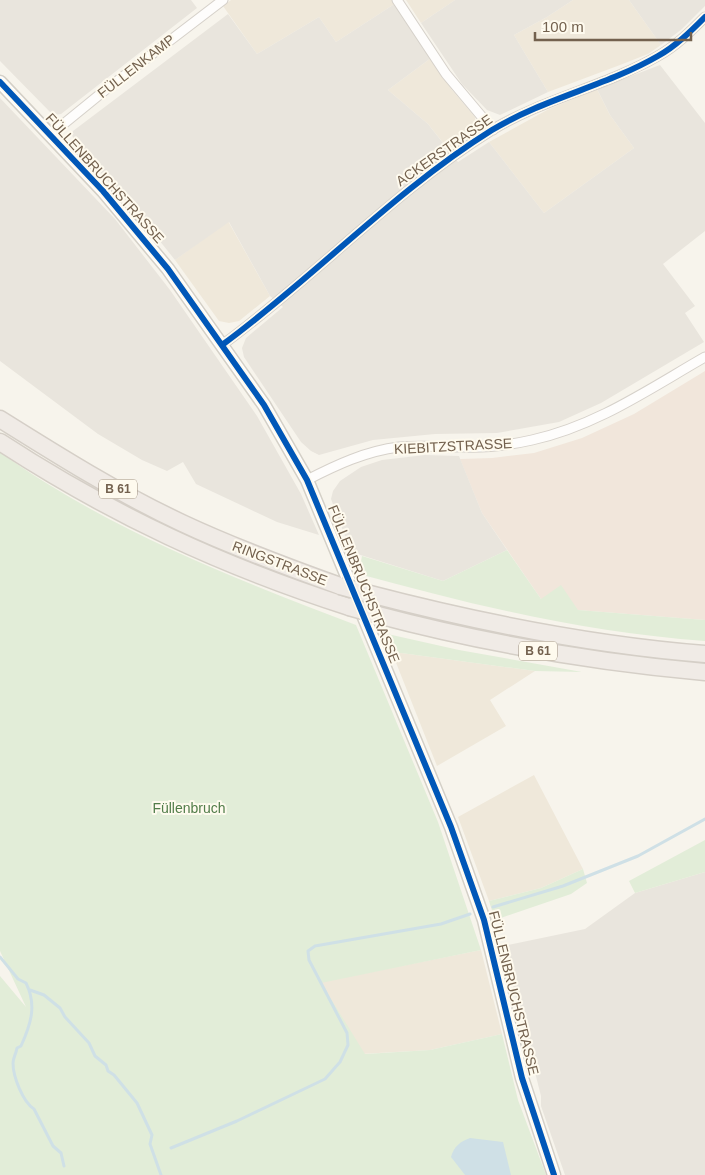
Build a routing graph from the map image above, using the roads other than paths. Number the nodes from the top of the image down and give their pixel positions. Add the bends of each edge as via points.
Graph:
1 (223, 0) edge
2 (398, 0) edge
3 (705, 17) edge
4 (0, 82) edge
5 (494, 130) junction
6 (50, 135) junction
7 (222, 345) junction
8 (705, 356) edge
9 (0, 419) edge
10 (0, 442) edge
11 (307, 480) junction
12 (705, 654) edge
13 (705, 672) edge
14 (554, 1175) edge

1 - 6 street, FÜLLENKAMP
2 - 5 street via 446,74
3 - 5 street, ACKERSTRASSE via 658,56 558,98
4 - 6 street, FÜLLENBRUCHSTRASSE
5 - 7 street, ACKERSTRASSE via 409,188
6 - 7 street, FÜLLENBRUCHSTRASSE via 143,236
7 - 11 street, FÜLLENBRUCHSTRASSE via 264,405
8 - 11 street, KIEBITZSTRASSE via 602,416 546,436 480,447 398,447 343,462
9 - 12 highway, RINGSTRASSE / B 61, bridge via 86,472 181,522 291,569 340,586 506,627
10 - 13 highway, RINGSTRASSE / B 61, bridge via 82,493 172,540 237,568 349,607 474,639 556,654
11 - 14 street, FÜLLENBRUCHSTRASSE via 451,828 484,920 522,1078

